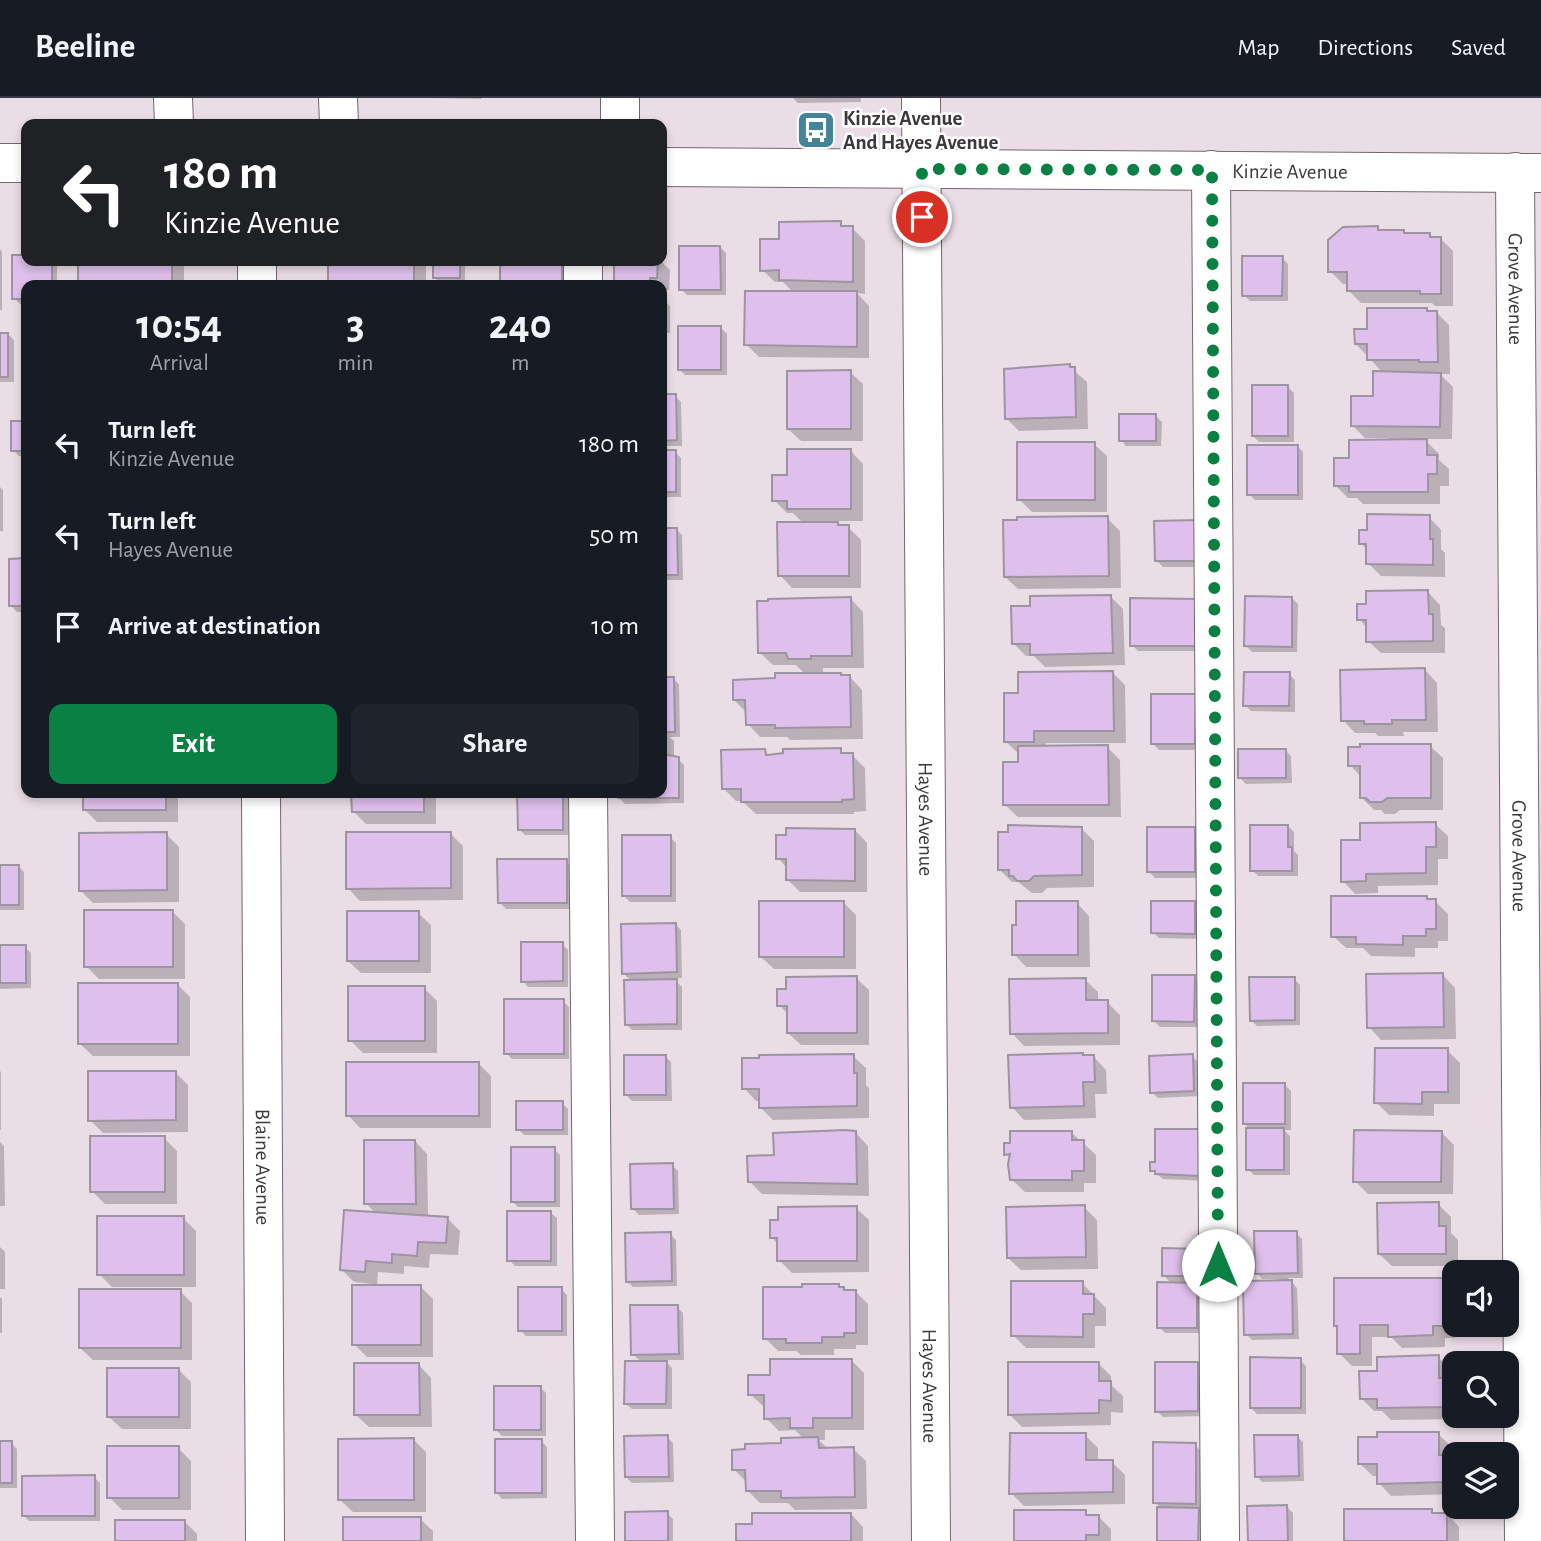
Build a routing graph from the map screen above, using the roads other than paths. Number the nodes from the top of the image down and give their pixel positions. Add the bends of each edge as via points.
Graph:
1 (173, 98) edge
2 (338, 98) edge
3 (620, 98) edge
4 (921, 98) edge
5 (174, 119) edge
6 (339, 119) edge
7 (620, 119) edge
8 (0, 163) edge
9 (21, 163) edge
10 (667, 167) edge
11 (922, 169) junction
12 (1212, 170) junction
13 (1528, 172) edge
14 (261, 798) edge
15 (588, 798) edge
16 (265, 1541) edge
17 (595, 1541) edge
18 (931, 1541) edge
19 (1220, 1541) edge
20 (1524, 1541) edge

1 - 5 street
2 - 6 street
3 - 7 street
4 - 11 street, Hayes Avenue
8 - 9 street
10 - 11 street, Kinzie Avenue
11 - 12 street, Kinzie Avenue
11 - 18 street, Hayes Avenue
12 - 13 street, Kinzie Avenue
12 - 19 street
13 - 20 street, Grove Avenue
14 - 16 street, Blaine Avenue
15 - 17 street

